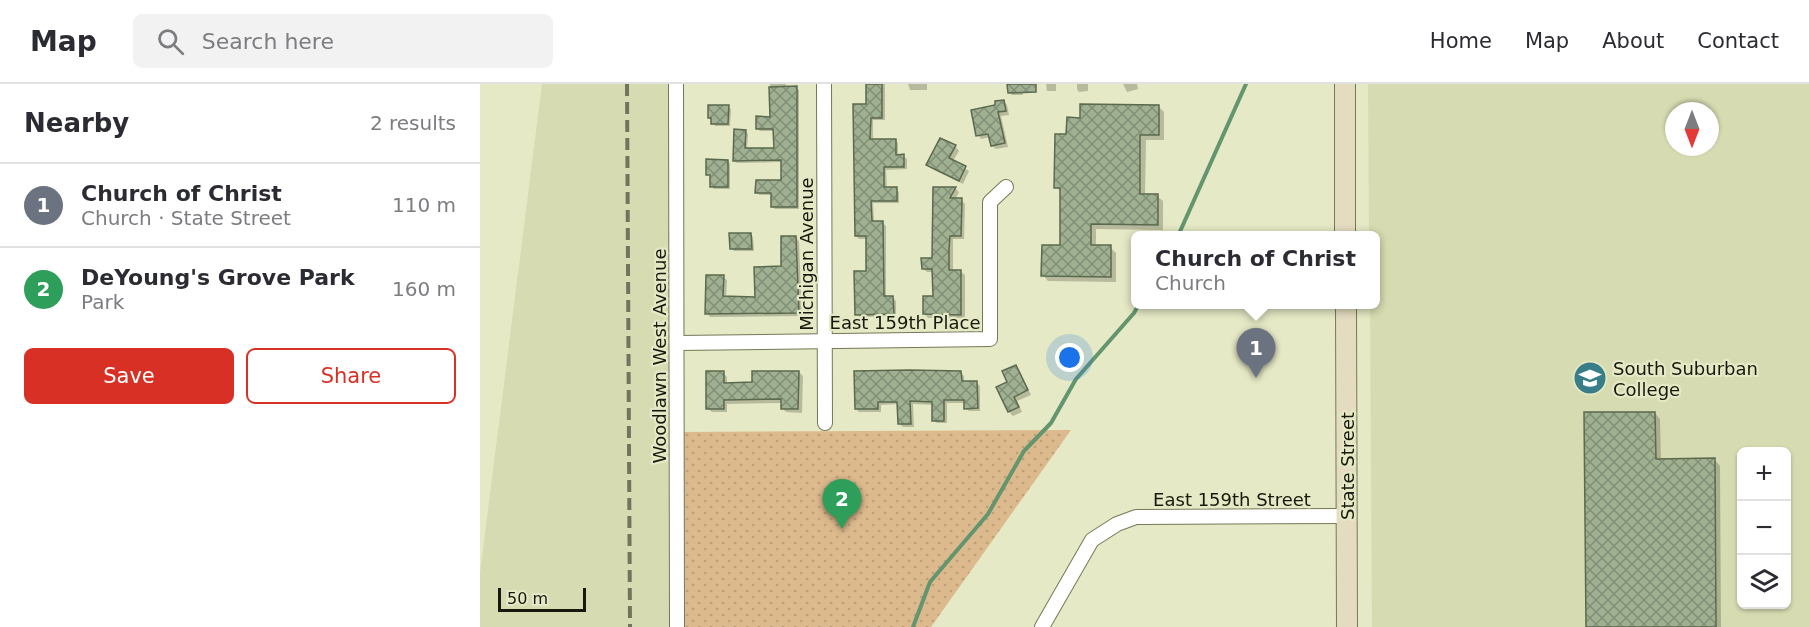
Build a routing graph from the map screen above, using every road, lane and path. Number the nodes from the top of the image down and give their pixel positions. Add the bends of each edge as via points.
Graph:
1 (676, 84) edge
2 (824, 84) edge
3 (1345, 84) edge
4 (1006, 187) dead end
5 (1345, 231) edge
6 (1346, 309) edge
7 (824, 341) junction
8 (677, 343) junction
9 (825, 423) dead end
10 (1347, 516) junction
11 (677, 627) edge
12 (1042, 627) edge
13 (1347, 627) edge

1 - 8 street, Woodlawn West Avenue
2 - 7 street, Michigan Avenue
3 - 5 main road
4 - 7 street, East 159th Place via 990,202 990,339
6 - 10 main road, State Street
7 - 8 street, East 159th Place
7 - 9 street, Michigan Avenue
8 - 11 street, Woodlawn West Avenue
10 - 12 street, East 159th Street via 1136,517 1092,540
10 - 13 main road, State Street

